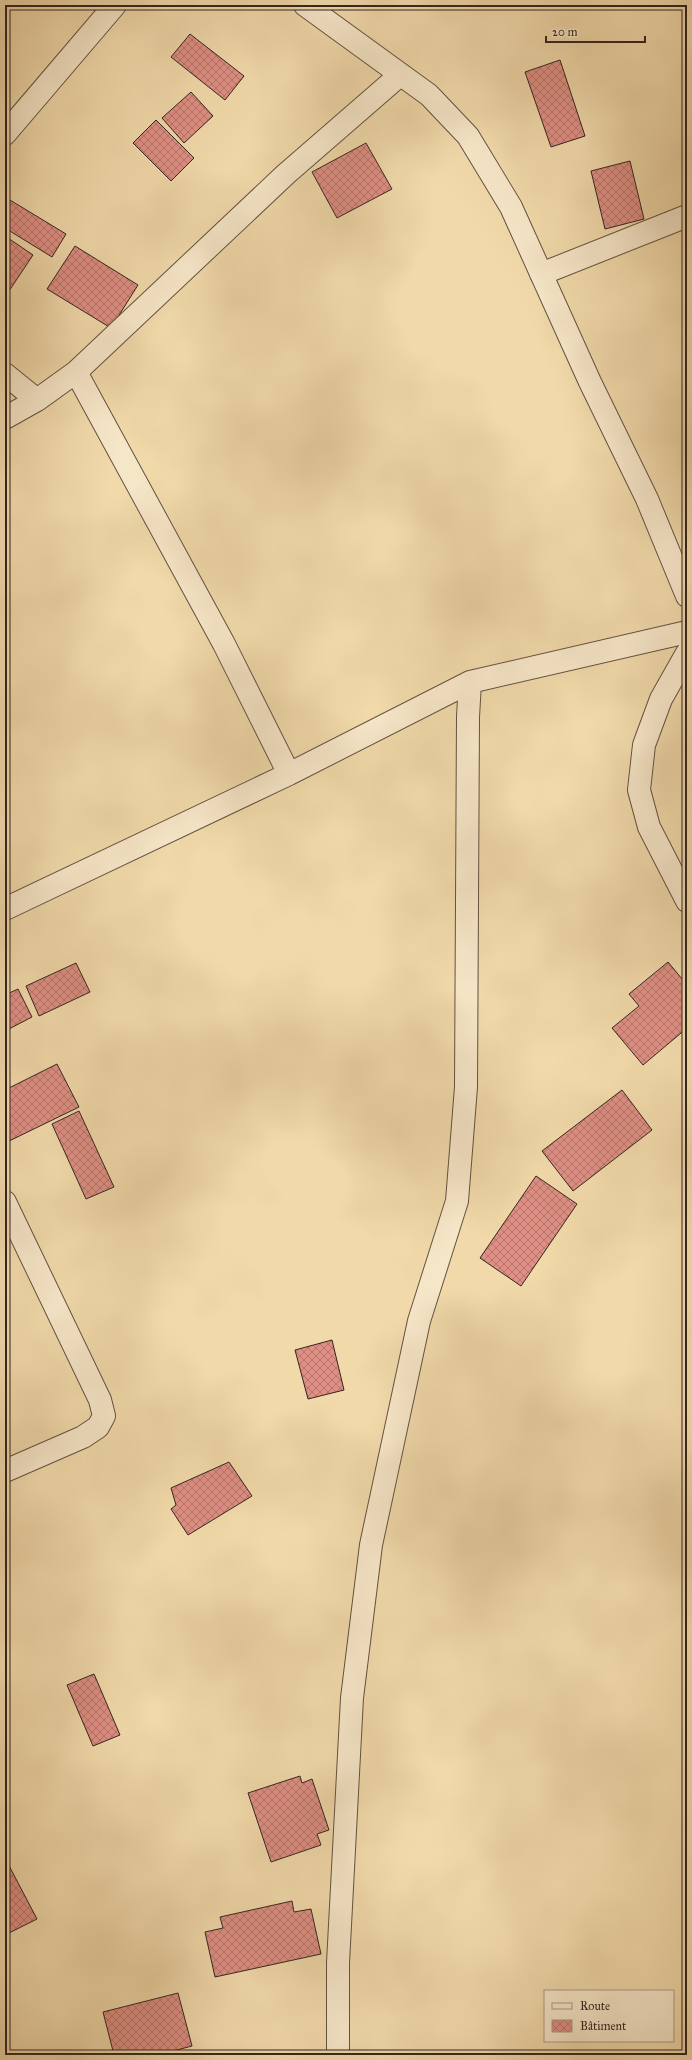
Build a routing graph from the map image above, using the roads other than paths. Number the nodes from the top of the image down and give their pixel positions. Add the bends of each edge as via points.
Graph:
1 (115, 5) edge
2 (305, 5) edge
3 (400, 75) junction
4 (5, 134) edge
5 (687, 216) edge
6 (541, 274) junction
7 (76, 372) junction
8 (5, 374) edge
9 (37, 400) junction
10 (5, 418) edge
11 (687, 596) edge
12 (687, 632) edge
13 (687, 653) edge
14 (470, 682) junction
15 (289, 774) junction
16 (687, 901) edge
17 (5, 909) edge
18 (5, 1202) edge
19 (5, 1471) edge
20 (338, 2055) edge

1 - 4 street
2 - 3 street
3 - 6 street via 428,95 468,136 511,207
3 - 7 street via 286,174
5 - 6 street
6 - 11 street via 646,500
7 - 9 street
7 - 15 street via 224,644
8 - 9 street
9 - 10 street
12 - 14 street
13 - 16 street via 661,699 644,745 639,790 649,827
14 - 15 street
14 - 20 street via 465,956 466,1087 457,1200 419,1320 371,1545 352,1698 338,1963
15 - 17 street
18 - 19 street via 100,1400 104,1416 98,1427 83,1437

